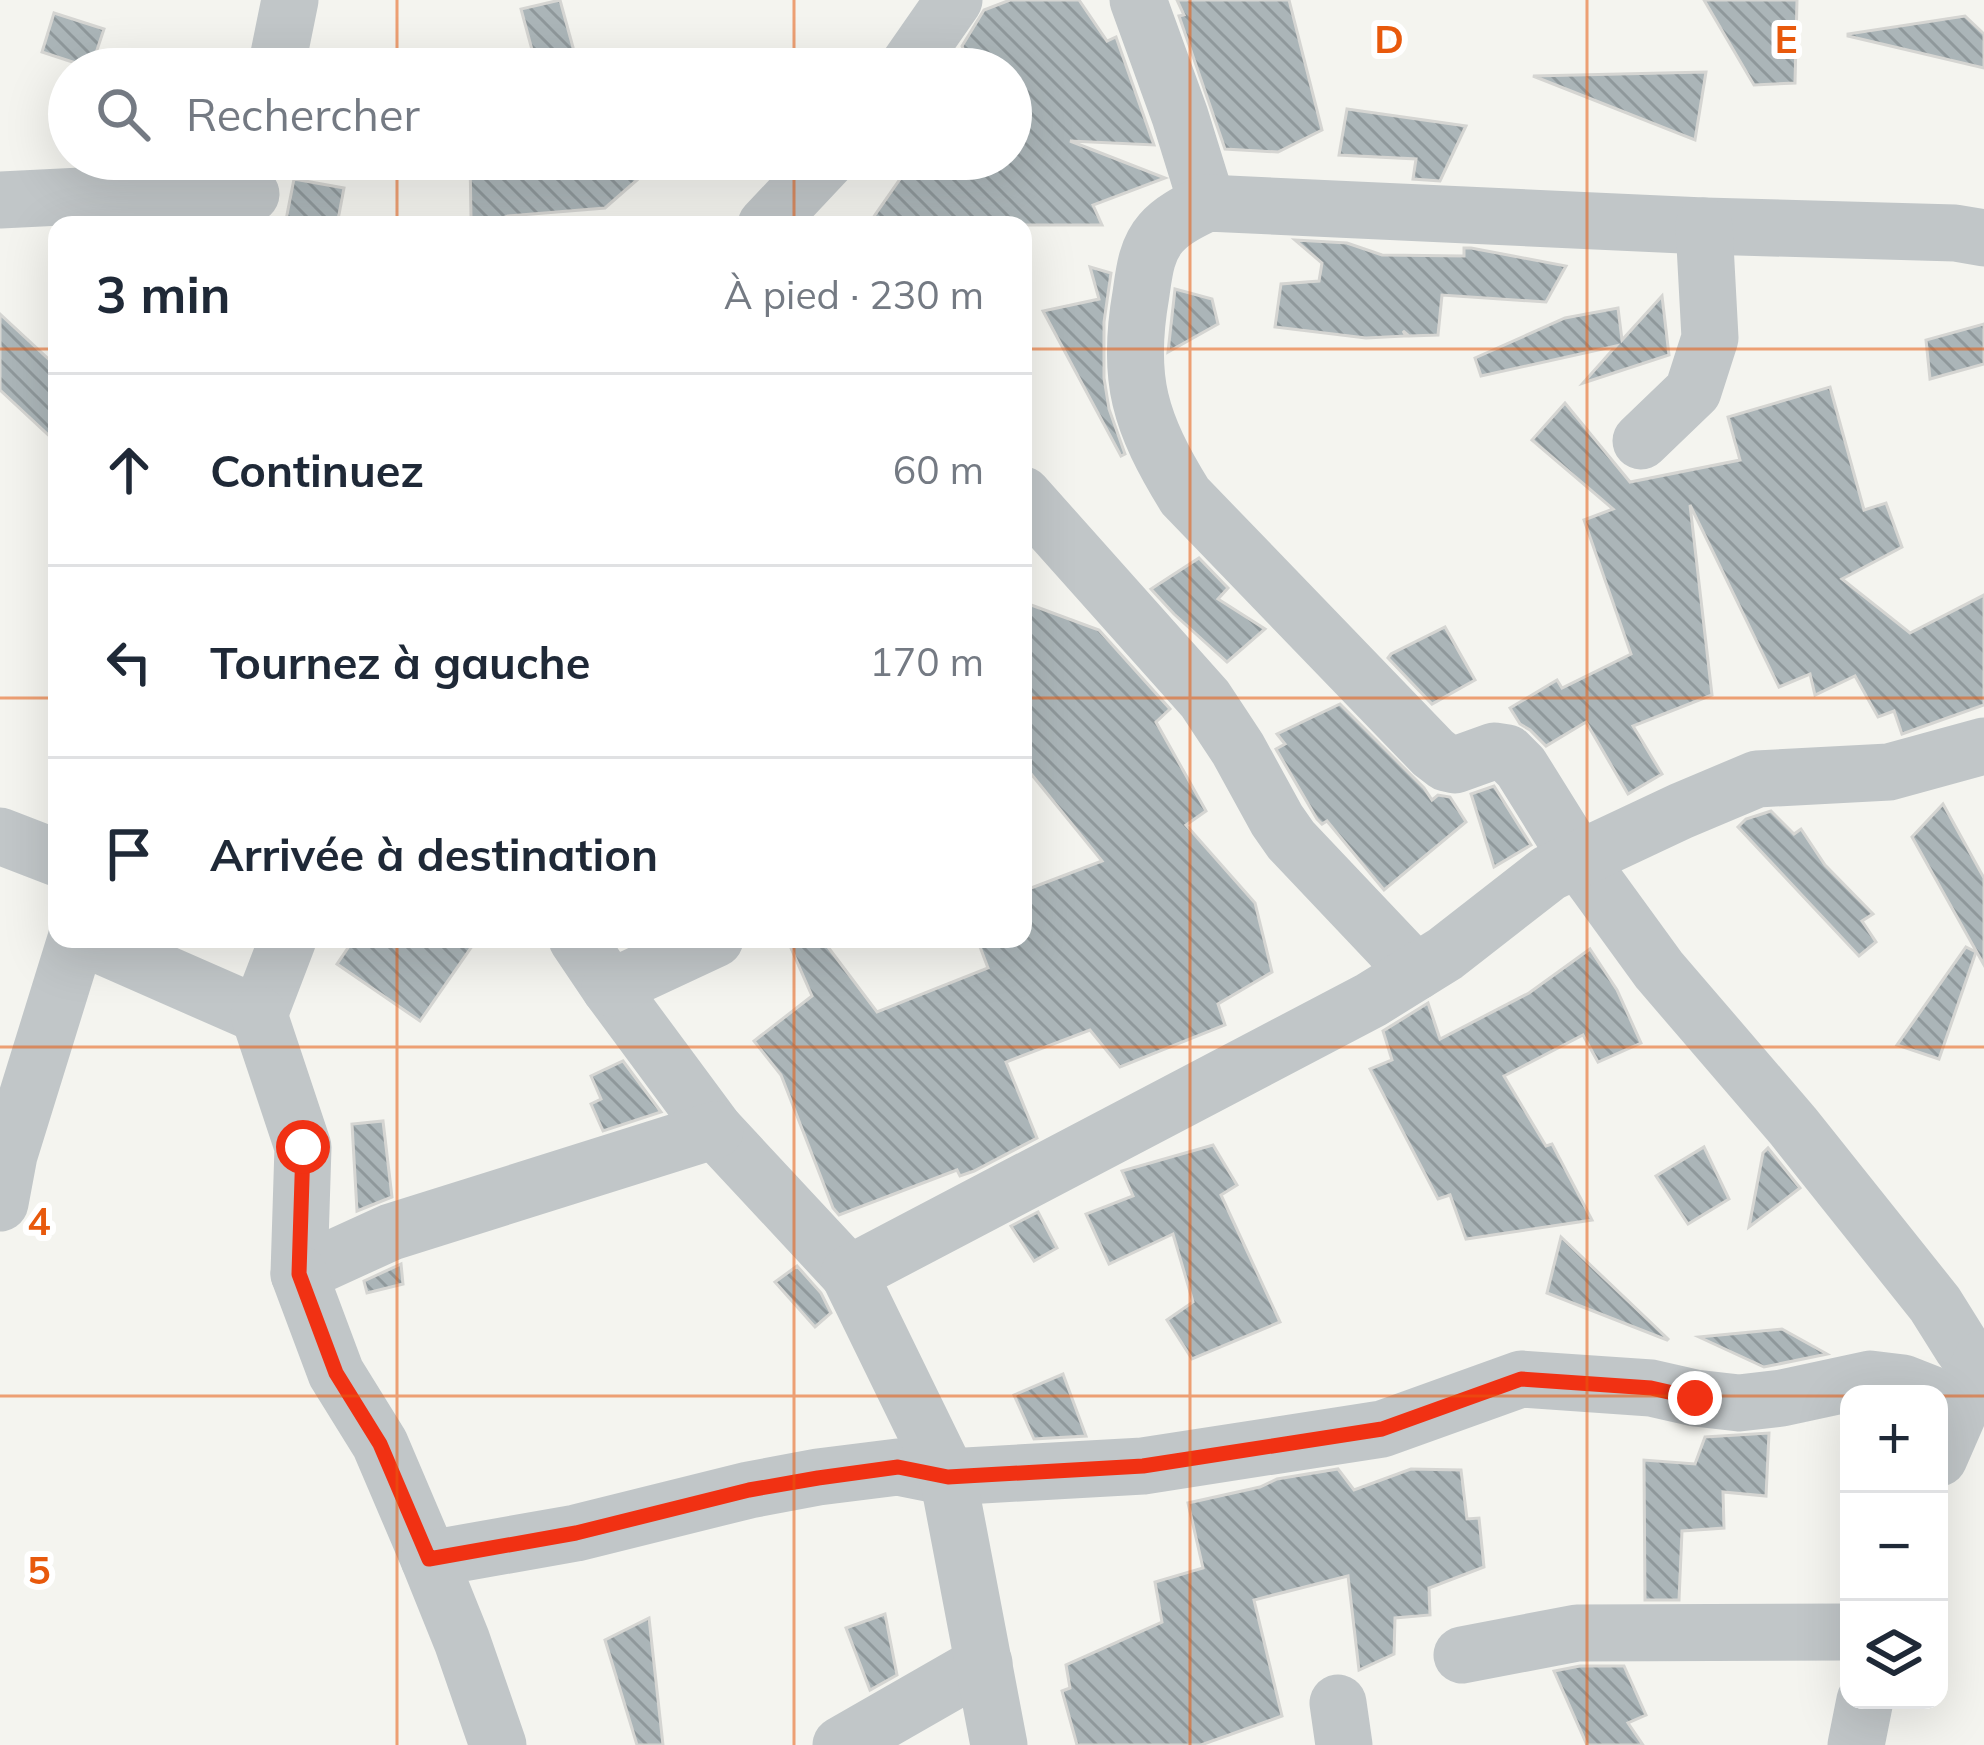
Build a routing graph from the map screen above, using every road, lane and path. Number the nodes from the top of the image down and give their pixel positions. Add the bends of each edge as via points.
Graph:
1 (290, 0) edge
2 (955, 0) edge
3 (1138, 0) edge
4 (280, 48) edge
5 (921, 48) edge
6 (811, 180) edge
7 (250, 193) edge
8 (0, 200) edge
9 (1207, 203) junction
10 (784, 216) edge
11 (1704, 226) junction
12 (1984, 238) edge
13 (1641, 441) dead end
14 (1032, 505) edge
15 (1984, 746) edge
16 (0, 836) edge
17 (48, 855) edge
18 (1579, 860) junction
19 (73, 948) edge
20 (106, 948) edge
21 (285, 948) edge
22 (583, 948) edge
23 (696, 948) edge
24 (1416, 972) junction
25 (610, 988) junction
26 (259, 1015) junction
27 (10, 1114) edge
28 (715, 1130) junction
29 (0, 1203) edge
30 (299, 1274) junction
31 (849, 1274) junction
32 (1959, 1393) edge
33 (948, 1477) junction
34 (429, 1559) junction
35 (1840, 1632) edge
36 (1462, 1655) dead end
37 (984, 1663) junction
38 (1863, 1709) edge
39 (498, 1745) edge
40 (841, 1745) edge
41 (999, 1745) edge
42 (1856, 1745) edge

1 - 4 street
2 - 5 street
3 - 9 street
6 - 10 street
7 - 8 street
9 - 11 street
9 - 18 street via 1158,235 1147,260 1133,356 1139,404 1159,454 1185,496 1433,753 1455,764 1507,753
11 - 12 street
11 - 13 street via 1710,338 1693,391
14 - 24 street via 1205,699 1291,840
15 - 18 street via 1889,772 1757,778
16 - 17 street
18 - 24 street via 1549,873
18 - 32 street via 1659,970 1935,1304
19 - 27 street
20 - 26 street
21 - 26 street
22 - 25 street
23 - 25 street
24 - 31 street
25 - 28 street
26 - 30 street via 303,1147
27 - 29 street
28 - 30 street via 391,1232
28 - 31 street
30 - 34 street via 336,1373 380,1444
31 - 33 street
32 - 33 street via 1870,1379 1738,1403 1521,1379 1382,1429 1143,1466
33 - 34 street via 898,1467 818,1478
33 - 37 street
34 - 39 street
35 - 36 street via 1577,1633
37 - 40 street
37 - 41 street
38 - 42 street

